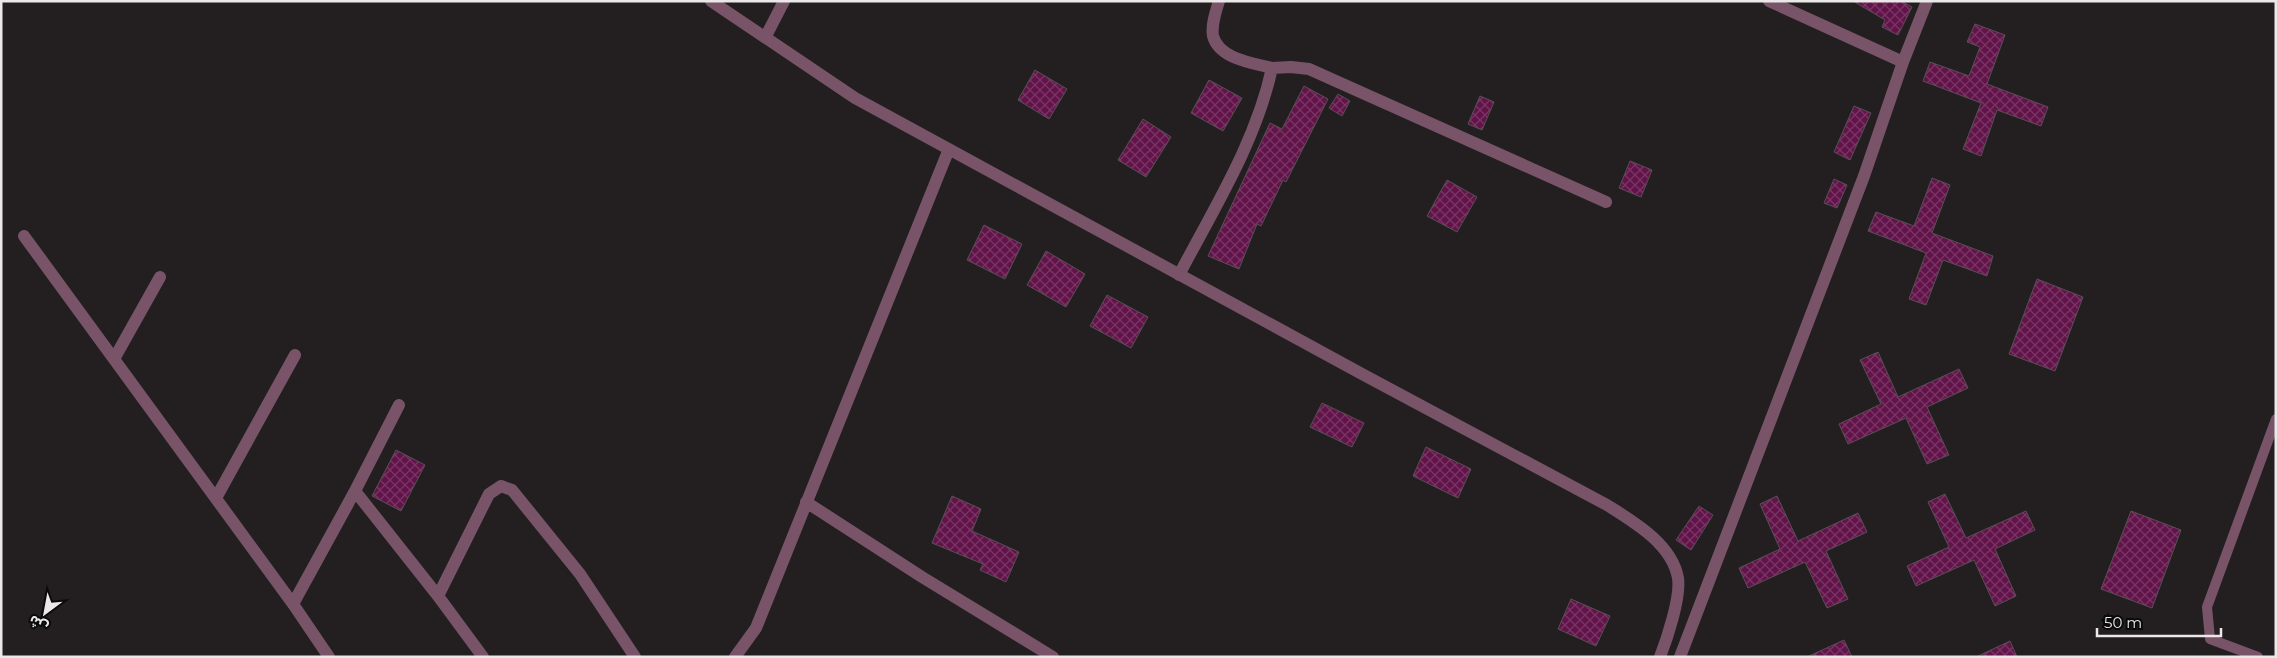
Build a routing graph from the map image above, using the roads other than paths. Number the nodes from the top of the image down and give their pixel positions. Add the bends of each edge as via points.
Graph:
1 (712, 1) edge
2 (784, 1) edge
3 (1219, 1) edge
4 (1769, 1) edge
5 (1927, 1) edge
6 (766, 36) junction
7 (1903, 62) junction
8 (1272, 68) junction
9 (949, 149) junction
10 (1606, 202) dead end
11 (24, 236) dead end
12 (1179, 275) junction
13 (160, 277) dead end
14 (295, 355) dead end
15 (114, 358) junction
16 (399, 405) dead end
17 (2276, 419) edge
18 (356, 491) junction
19 (216, 498) junction
20 (806, 502) junction
21 (438, 596) junction
22 (293, 604) junction
23 (329, 657) edge
24 (483, 657) edge
25 (635, 657) edge
26 (735, 657) edge
27 (1053, 657) edge
28 (1660, 657) edge
29 (1680, 657) edge
30 (2258, 657) edge

1 - 6 street
2 - 6 street
3 - 8 street via 1213,36 1221,51
4 - 7 street
5 - 7 street
6 - 9 street via 855,98
7 - 29 street via 1864,176
8 - 10 street via 1308,69
8 - 12 street via 1266,100 1253,130
9 - 12 street
9 - 20 street
11 - 15 street
12 - 28 street via 1607,505 1640,527 1666,552 1678,579 1672,624
13 - 15 street
14 - 19 street
15 - 19 street
16 - 18 street
17 - 30 lane via 2207,607 2210,639
18 - 21 street
18 - 22 street
19 - 22 street
20 - 26 street via 756,628
20 - 27 street
21 - 24 street
21 - 25 street via 489,494 500,486 512,490 580,574
22 - 23 street

